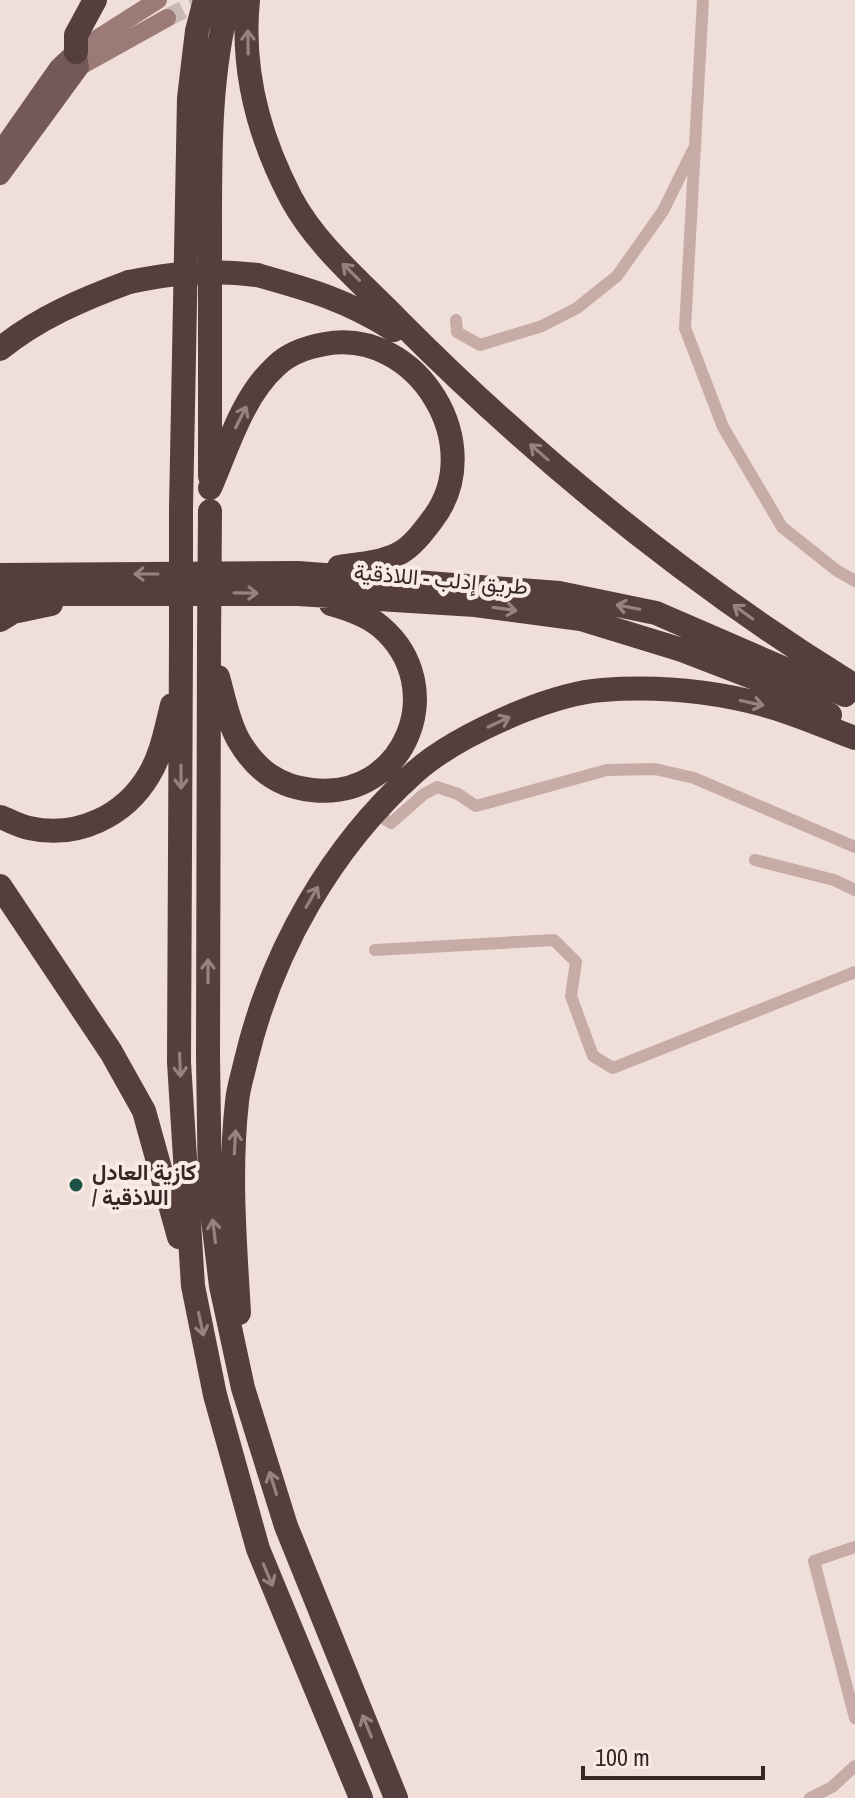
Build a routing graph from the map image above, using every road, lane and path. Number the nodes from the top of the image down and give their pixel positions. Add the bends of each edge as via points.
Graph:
1 (95, 0) edge
2 (158, 0) tunnel mouth
3 (205, 0) edge
4 (229, 0) edge
5 (248, 0) edge
6 (703, 0) edge
7 (167, 18) tunnel mouth
8 (78, 60) junction
9 (695, 144) junction
10 (0, 153) edge
11 (0, 175) edge
12 (456, 320) dead end
13 (0, 349) edge
14 (464, 386) junction
15 (210, 500) junction
16 (0, 575) edge
17 (855, 581) edge
18 (298, 584) junction
19 (139, 592) junction
20 (0, 594) edge
21 (0, 620) edge
22 (181, 643) junction
23 (209, 644) junction
24 (855, 686) edge
25 (855, 699) edge
26 (855, 728) edge
27 (855, 738) edge
28 (375, 813) junction
29 (0, 817) edge
30 (855, 847) edge
31 (755, 860) dead end
32 (0, 886) edge
33 (855, 890) edge
34 (375, 950) dead end
35 (855, 972) edge
36 (193, 1286) junction
37 (243, 1388) junction
38 (855, 1547) edge
39 (855, 1718) edge
40 (855, 1766) edge
41 (361, 1798) edge
42 (396, 1798) edge
43 (810, 1798) edge

1 - 8 highway via 76,35
2 - 8 main road
3 - 22 highway, bridge via 188,114
4 - 15 highway via 212,132
14 -> 5 highway via 332,253 292,200 267,147 248,79
6 - 9 street
7 - 8 main road
8 - 10 main road via 59,68
8 - 11 main road
9 - 12 street via 663,211 617,276 577,308 542,326 480,345 457,332
9 - 17 street via 685,328 723,427 782,527
13 - 14 highway, bridge via 81,300 129,282 228,271 324,293 363,311 397,331
24 -> 14 highway via 780,640 638,535
15 -> 18 highway via 237,424 277,364 308,347 337,341 367,345 420,377 438,399 453,455 450,485 439,512 400,554
15 - 23 highway, bridge
18 -> 16 highway, طريق إدلب - اللاذقية
19 -> 18 highway, طريق إدلب - اللاذقية
18 - 23 highway via 380,626 400,647 413,679 414,722 403,748 359,786 331,793 301,789 279,783 256,765 238,739
25 -> 18 highway, طريق إدلب - اللاذقية via 656,613 559,593
18 -> 26 highway, طريق إدلب - اللاذقية via 581,619 770,684
19 - 20 highway, طريق إدلب - اللاذقية
19 - 21 highway via 50,604
22 - 29 highway via 164,735 150,773 128,804 97,823 62,831 28,828
22 -> 36 highway via 179,1062
37 -> 23 highway via 221,1286 210,1195
28 -> 27 highway via 417,770 456,743 546,702 599,690 699,692 764,705
28 - 30 street via 391,823 437,787 476,806 607,770 655,769 694,778
37 -> 28 highway via 232,1191 237,1100 252,1033 293,930 320,883
31 - 33 street
32 - 36 highway via 111,1052 144,1111
34 - 35 street via 554,940 576,962 571,996 593,1056 613,1068
36 -> 41 highway via 215,1395 258,1549
42 -> 37 highway via 286,1526
38 - 39 street via 814,1561
40 - 43 street

